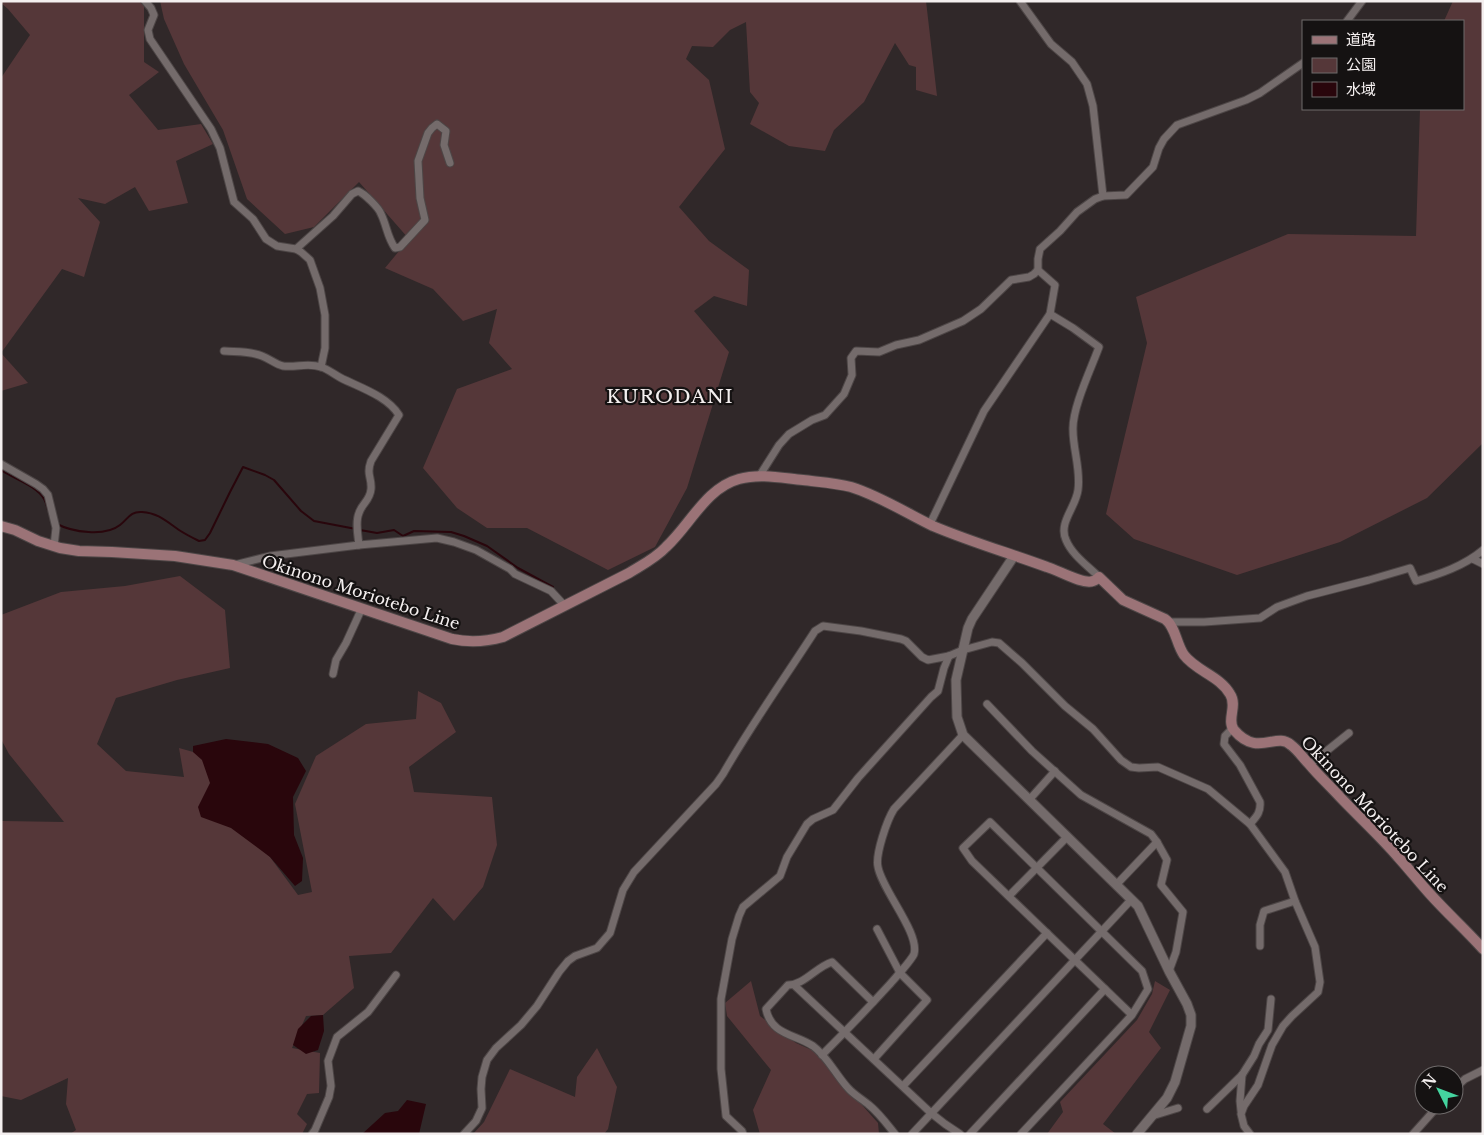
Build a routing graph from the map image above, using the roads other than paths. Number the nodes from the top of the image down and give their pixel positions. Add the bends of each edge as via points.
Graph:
1 (145, 1) edge
2 (1020, 1) edge
3 (1362, 1) edge
4 (1348, 20) edge
5 (1302, 64) edge
6 (450, 163) dead end
7 (1104, 196) junction
8 (296, 250) junction
9 (1038, 270) junction
10 (1050, 314) junction
11 (224, 351) dead end
12 (321, 367) junction
13 (1, 464) edge
14 (760, 475) junction
15 (930, 524) junction
16 (1, 526) edge
17 (358, 545) junction
18 (54, 546) junction
19 (1483, 550) edge
20 (1014, 556) junction
21 (1473, 558) junction
22 (1483, 564) edge
23 (234, 565) junction
24 (1099, 577) junction
25 (565, 606) junction
26 (362, 608) junction
27 (1169, 622) junction
28 (963, 650) junction
29 (949, 656) junction
30 (333, 674) dead end
31 (986, 704) dead end
32 (1232, 728) junction
33 (1349, 733) dead end
34 (962, 735) junction
35 (1309, 765) junction
36 (1055, 771) junction
37 (1030, 800) junction
38 (1250, 824) junction
39 (1067, 837) junction
40 (1157, 842) junction
41 (1037, 867) junction
42 (1116, 885) junction
43 (1009, 896) junction
44 (1131, 900) junction
45 (1295, 901) junction
46 (877, 929) dead end
47 (1102, 931) junction
48 (1047, 933) junction
49 (1260, 946) dead end
50 (1483, 948) edge
51 (1075, 960) junction
52 (1169, 972) junction
53 (900, 973) junction
54 (396, 975) dead end
55 (794, 985) junction
56 (1105, 989) junction
57 (1271, 999) dead end
58 (873, 1002) junction
59 (1132, 1014) junction
60 (845, 1032) junction
61 (822, 1055) junction
62 (874, 1059) junction
63 (1483, 1070) edge
64 (1242, 1076) junction
65 (1464, 1080) edge
66 (903, 1086) junction
67 (1178, 1108) dead end
68 (1207, 1109) dead end
69 (931, 1113) junction
70 (1241, 1114) junction
71 (1430, 1115) edge
72 (1152, 1116) junction
73 (312, 1134) edge
74 (464, 1134) edge
75 (743, 1134) edge
76 (895, 1134) edge
77 (912, 1134) edge
78 (960, 1134) edge
79 (970, 1134) edge
80 (1021, 1134) edge
81 (1137, 1134) edge
82 (1250, 1134) edge
83 (1413, 1134) edge

1 - 8 street via 154,15 148,30 150,39 211,129 220,148 234,202 253,220 266,239 277,246
2 - 7 street via 1051,44 1072,62 1086,84 1093,106
3 - 4 street
5 - 7 street via 1246,100 1177,125 1164,139 1153,168 1144,178 1126,195
6 - 8 street via 444,144 446,131 437,124 428,133 418,161 425,220 400,247 395,248 389,240 381,212 358,191
7 - 9 street via 1078,212 1040,249
8 - 12 street via 310,260 320,288 325,315 325,348
9 - 10 street via 1056,285
9 - 14 street via 1029,277 1011,280 981,309 963,321 919,340 879,352 856,351 851,358 852,375 844,394 825,416 789,434
10 - 15 street via 984,411
10 - 24 street via 1099,347 1075,412 1072,429 1078,494 1063,528 1073,551
11 - 12 street via 255,354 286,366 304,364
12 - 17 street via 380,397 399,415 368,469 372,488 357,520
13 - 18 street via 36,484 48,495 56,528
14 - 15 main road, Okinono Moriotebo Line via 850,487
14 - 25 main road, Okinono Moriotebo Line via 724,484 666,548 629,573
15 - 20 main road, Okinono Moriotebo Line
16 - 18 main road, Okinono Moriotebo Line
17 - 23 street via 270,556
17 - 25 street via 437,538 454,542 476,550 551,591
18 - 23 main road, Okinono Moriotebo Line via 79,551 175,556
19 - 21 street
20 - 24 main road, Okinono Moriotebo Line via 1088,582
20 - 28 street via 972,618
21 - 22 street
21 - 27 street via 1416,581 1410,568 1307,596 1277,607 1260,618
23 - 26 main road, Okinono Moriotebo Line
24 - 27 main road via 1123,600
25 - 26 main road, Okinono Moriotebo Line via 503,638 485,642 452,639
26 - 30 street via 336,660
27 - 32 main road via 1184,655 1230,694 1234,703
28 - 29 street
28 - 34 street via 956,680 957,716
28 - 38 street via 999,643 1093,729 1121,760 1131,767 1158,767 1208,789
29 - 74 street via 925,659 906,641 882,634 823,626 815,632 716,784 634,872 623,890 610,933 597,948 568,961 536,1006 487,1060 480,1089 482,1108
29 - 75 street via 938,691 833,810 807,824 786,858 780,876 751,899 739,916 721,999 721,1069 726,1116
31 - 36 street
32 - 35 main road, Okinono Moriotebo Line via 1248,742 1284,740
32 - 38 street via 1225,736 1224,744 1240,765 1260,802 1260,812
33 - 35 street
34 - 37 street
34 - 53 street via 894,809 877,858 882,879 913,942 914,954
35 - 50 main road, Okinono Moriotebo Line
36 - 37 street
36 - 40 street via 1081,795 1151,834
37 - 39 street
38 - 45 street via 1284,872
39 - 41 street
39 - 42 street
40 - 42 street
40 - 52 street via 1167,860 1161,884 1183,912
41 - 43 street
41 - 43 street via 990,822 963,848
41 - 47 street
42 - 44 street
43 - 48 street
44 - 47 street
44 - 52 street via 1138,906
45 - 49 street via 1264,910
45 - 70 street via 1315,947 1320,982 1318,992 1283,1026 1272,1045 1258,1085
46 - 53 street
47 - 51 street
47 - 59 street via 1142,971 1148,989
48 - 51 street
48 - 66 street
51 - 56 street
51 - 69 street
52 - 72 street via 1187,1004 1191,1026 1175,1082
53 - 58 street
53 - 62 street via 927,1000
54 - 73 street via 368,1012 337,1037 328,1061 329,1097
55 - 58 street via 832,962
55 - 60 street
55 - 61 street via 788,985 766,1009 767,1016 774,1026 814,1047
56 - 59 street
56 - 79 street
57 - 64 street via 1268,1030
58 - 60 street
59 - 80 street
60 - 61 street
60 - 62 street
61 - 76 street via 848,1089 870,1105
62 - 66 street
63 - 65 street
64 - 68 street
64 - 70 street
66 - 69 street
67 - 72 street
69 - 77 street
69 - 78 street
70 - 82 street
71 - 83 street
72 - 81 street

